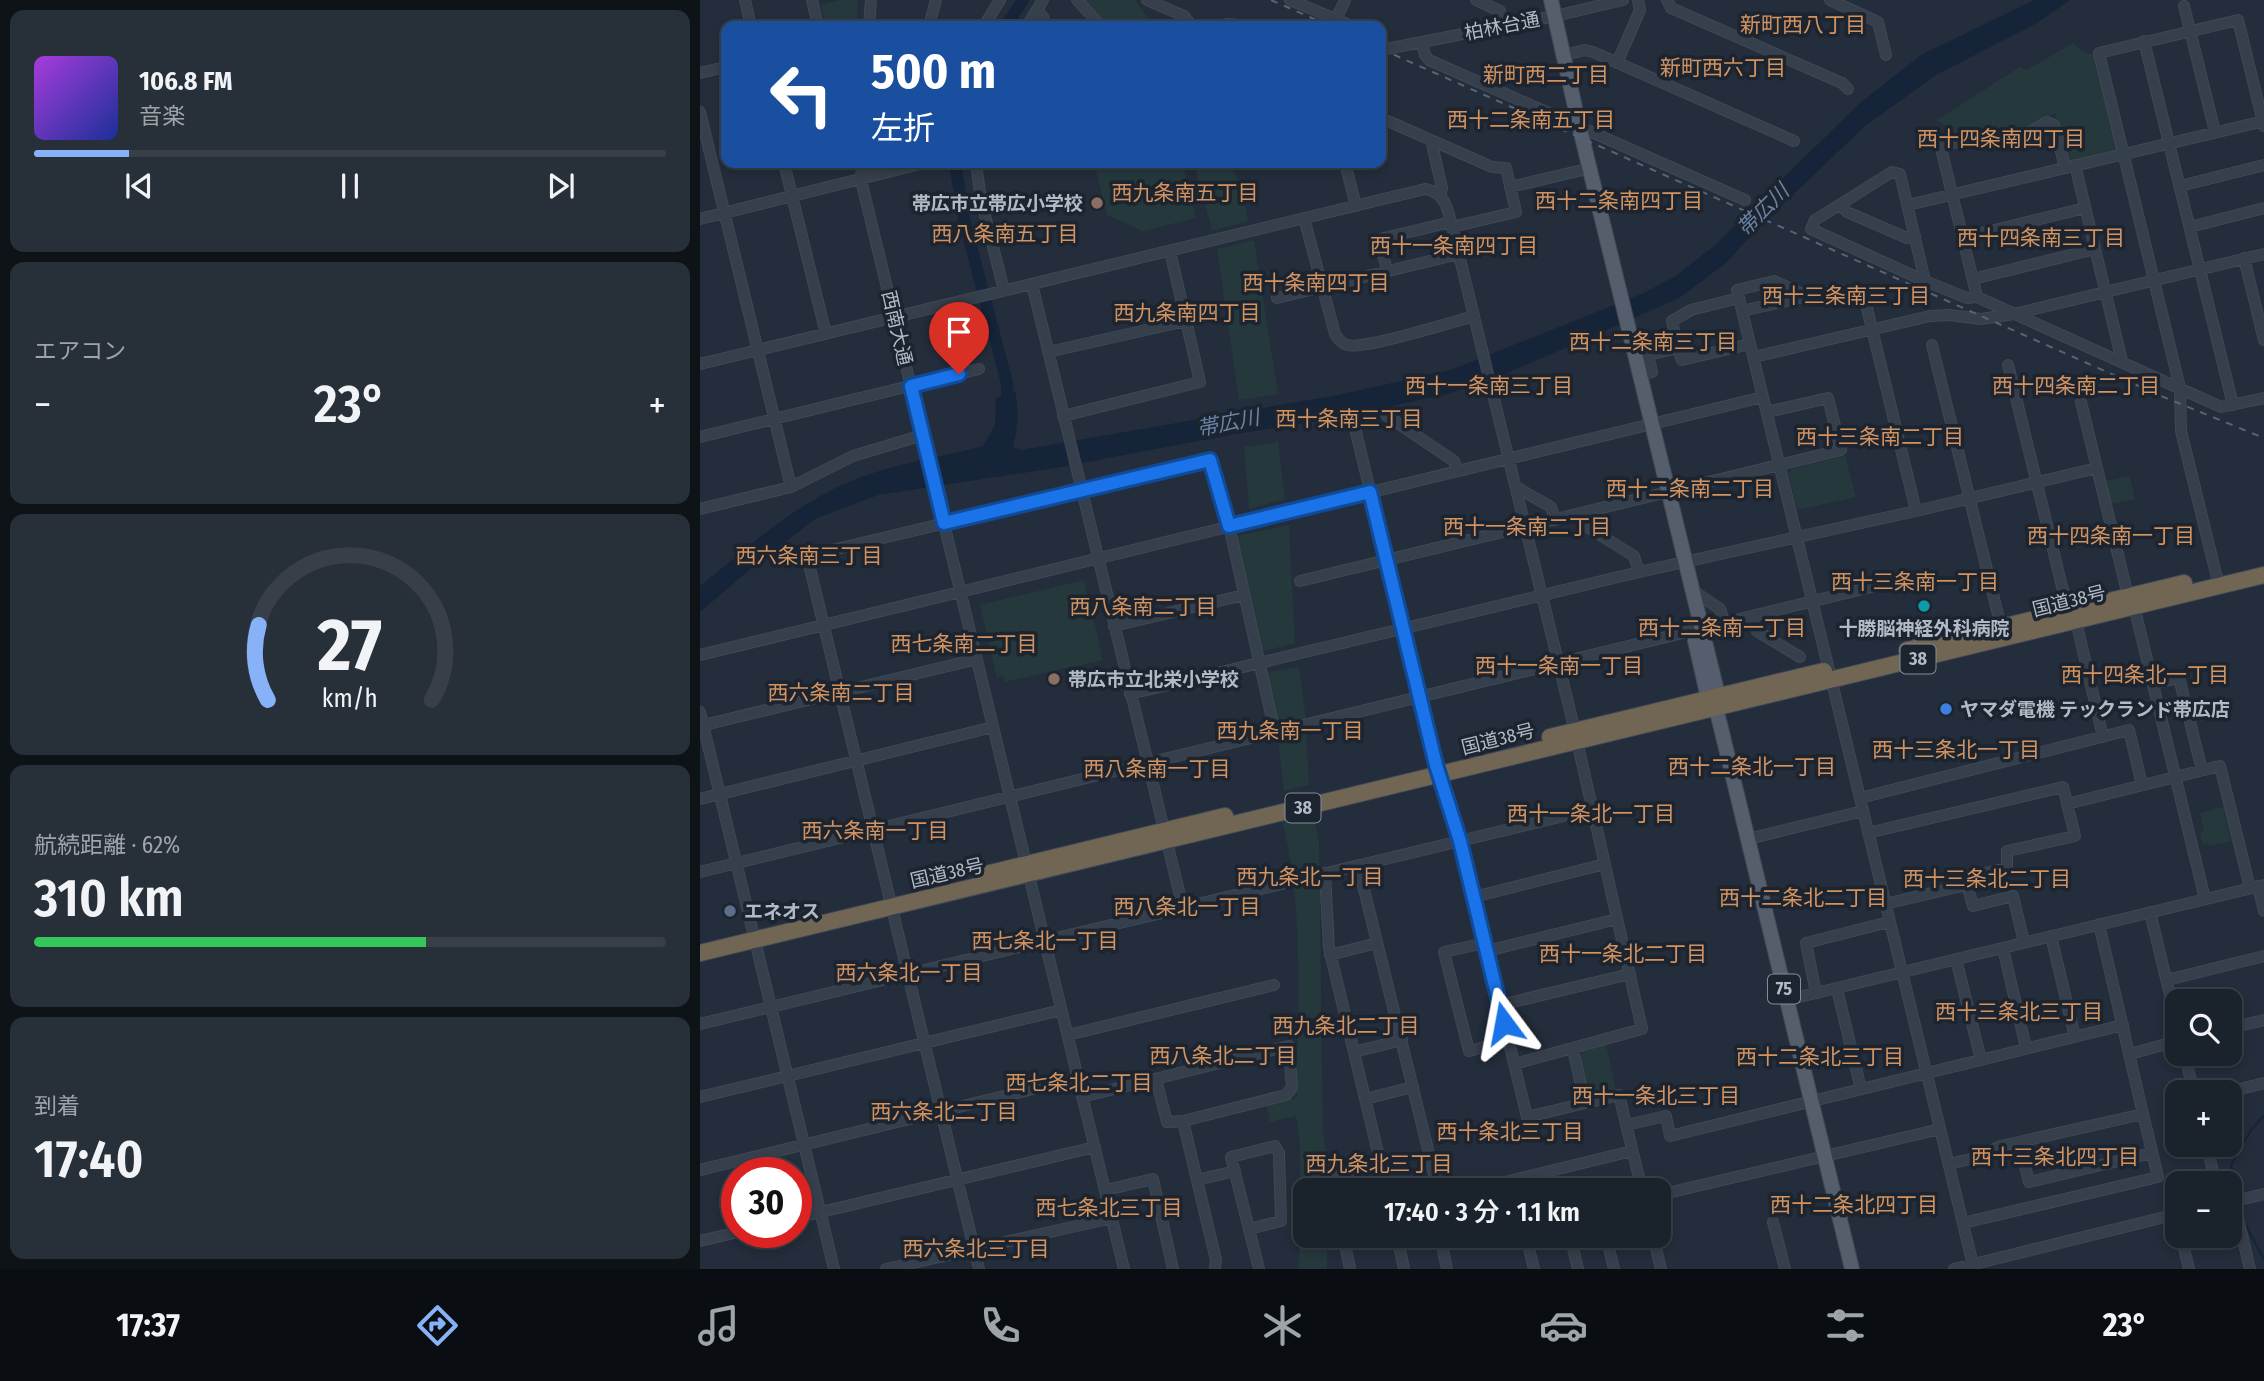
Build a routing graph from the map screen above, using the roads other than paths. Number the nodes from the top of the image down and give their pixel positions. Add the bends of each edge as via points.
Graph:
1 (745, 0) edge
2 (812, 0) edge
3 (871, 0) edge
4 (936, 0) edge
5 (999, 0) edge
6 (1077, 0) edge
7 (1147, 0) edge
8 (1290, 0) edge
9 (1345, 0) edge
10 (1476, 0) edge
11 (1543, 0) edge
12 (1551, 0) edge
13 (1623, 0) edge
14 (1638, 0) edge
15 (1667, 0) edge
16 (1830, 0) edge
17 (1040, 5) edge
18 (2184, 6) dead end
19 (1551, 17) junction
20 (750, 21) edge
21 (817, 21) edge
22 (869, 21) edge
23 (930, 21) edge
24 (987, 21) edge
25 (1030, 21) edge
26 (1096, 21) edge
27 (1190, 21) edge
28 (1331, 21) edge
29 (1336, 21) edge
30 (1503, 26) junction
31 (2190, 32) junction
32 (2144, 41) junction
33 (1422, 42) junction
34 (1386, 46) edge
35 (1564, 55) junction
36 (1886, 55) dead end
37 (1617, 63) junction
38 (721, 68) edge
39 (700, 73) edge
40 (1848, 89) dead end
41 (700, 112) edge
42 (1386, 120) edge
43 (2264, 123) edge
44 (1575, 124) junction
45 (2215, 132) junction
46 (1431, 140) junction
47 (1794, 141) dead end
48 (2169, 143) junction
49 (2123, 154) junction
50 (2264, 165) edge
51 (2070, 166) junction
52 (786, 168) edge
53 (862, 168) edge
54 (905, 168) edge
55 (977, 168) edge
56 (1346, 168) edge
57 (1587, 169) junction
58 (861, 180) junction
59 (2180, 186) junction
60 (1510, 187) junction
61 (1440, 195) junction
62 (1952, 195) junction
63 (793, 196) junction
64 (1745, 200) dead end
65 (1840, 205) junction
66 (1908, 205) junction
67 (1356, 206) junction
68 (2085, 208) junction
69 (2264, 208) edge
70 (724, 214) junction
71 (1304, 218) junction
72 (700, 219) edge
73 (1452, 224) junction
74 (2190, 227) junction
75 (1915, 236) junction
76 (1962, 238) junction
77 (2095, 249) junction
78 (1170, 251) junction
79 (1459, 254) junction
80 (2264, 254) edge
81 (2244, 258) junction
82 (2200, 269) junction
83 (1387, 272) junction
84 (1973, 279) junction
85 (2153, 280) junction
86 (1926, 281) junction
87 (1032, 284) junction
88 (1323, 287) junction
89 (1000, 291) junction
90 (2107, 292) junction
91 (1807, 296) junction
92 (1977, 297) junction
93 (1277, 298) dead end
94 (1739, 298) junction
95 (1742, 311) junction
96 (2014, 314) junction
97 (894, 316) junction
98 (1474, 316) junction
99 (1186, 321) junction
100 (1625, 329) junction
101 (1871, 330) junction
102 (826, 334) junction
103 (2264, 340) edge
104 (1750, 344) junction
105 (1933, 345) dead end
106 (1678, 348) junction
107 (758, 350) junction
108 (1048, 352) junction
109 (1754, 357) junction
110 (2122, 361) junction
111 (700, 364) edge
112 (2008, 365) dead end
113 (979, 369) dead end
114 (1640, 375) junction
115 (911, 386) junction
116 (2180, 388) junction
117 (1763, 397) junction
118 (2264, 398) edge
119 (2081, 402) dead end
120 (2233, 405) junction
121 (1767, 412) junction
122 (1063, 416) junction
123 (1387, 416) dead end
124 (774, 419) junction
125 (1354, 424) dead end
126 (1648, 425) junction
127 (923, 435) junction
128 (700, 437) edge
129 (1508, 459) junction
130 (1780, 465) junction
131 (2097, 468) junction
132 (1457, 471) junction
133 (2037, 482) junction
134 (791, 487) junction
135 (1516, 487) junction
136 (1081, 491) junction
137 (1370, 492) junction
138 (1664, 493) junction
139 (1971, 498) junction
140 (700, 509) edge
141 (1916, 512) junction
142 (1583, 513) junction
143 (1555, 520) junction
144 (944, 523) junction
145 (1229, 526) junction
146 (1525, 527) junction
147 (1797, 537) junction
148 (1097, 558) junction
149 (1386, 560) junction
150 (1681, 564) junction
151 (2264, 564) edge
152 (1639, 572) junction
153 (2264, 575) edge
154 (1900, 580) dead end
155 (2218, 581) junction
156 (1300, 582) dead end
157 (1692, 590) junction
158 (961, 592) junction
159 (1244, 595) junction
160 (1542, 596) junction
161 (2131, 601) junction
162 (1812, 602) junction
163 (2072, 616) junction
164 (1752, 617) junction
165 (1725, 624) junction
166 (825, 625) junction
167 (1114, 626) junction
168 (1404, 629) junction
169 (1697, 631) junction
170 (2002, 633) junction
171 (700, 655) edge
172 (1800, 657) dead end
173 (977, 659) junction
174 (1260, 664) junction
175 (1558, 665) junction
176 (1830, 675) junction
177 (2153, 684) junction
178 (841, 692) junction
179 (1130, 694) junction
180 (1421, 698) junction
181 (1714, 701) junction
182 (700, 712) edge
183 (702, 726) edge
184 (993, 727) junction
185 (1275, 733) junction
186 (1575, 736) junction
187 (2103, 737) junction
188 (857, 761) junction
189 (1146, 763) junction
190 (1438, 770) junction
191 (2202, 770) junction
192 (2176, 777) junction
193 (2142, 785) junction
194 (720, 794) junction
195 (1010, 796) junction
196 (1860, 798) junction
197 (700, 799) edge
198 (2067, 804) junction
199 (1593, 808) junction
200 (1863, 811) junction
201 (873, 829) junction
202 (1868, 833) junction
203 (1164, 836) junction
204 (1748, 839) junction
205 (1460, 841) junction
206 (736, 863) junction
207 (1605, 864) junction
208 (1358, 865) junction
209 (1027, 869) junction
210 (700, 872) edge
211 (1325, 873) junction
212 (1966, 885) junction
213 (2258, 886) edge
214 (1474, 897) junction
215 (2205, 899) junction
216 (890, 902) junction
217 (1885, 904) junction
218 (1183, 908) junction
219 (2264, 911) edge
220 (2150, 912) junction
221 (1618, 919) junction
222 (1889, 922) junction
223 (2099, 925) junction
224 (754, 934) junction
225 (2051, 936) junction
226 (1044, 941) junction
227 (700, 942) edge
228 (2024, 942) junction
229 (1377, 943) junction
230 (1486, 947) junction
231 (2003, 948) junction
232 (700, 953) edge
233 (1330, 955) junction
234 (2264, 956) edge
235 (1956, 959) junction
236 (1902, 973) junction
237 (908, 974) junction
238 (1630, 974) junction
239 (2167, 980) junction
240 (1274, 985) dead end
241 (1837, 989) junction
242 (2169, 989) edge
243 (1816, 993) junction
244 (1787, 1000) junction
245 (1500, 1005) junction
246 (771, 1006) junction
247 (1061, 1010) junction
248 (2264, 1020) edge
249 (700, 1024) edge
250 (2242, 1025) edge
251 (2123, 1026) junction
252 (1068, 1035) junction
253 (2075, 1037) junction
254 (1402, 1040) junction
255 (1508, 1041) junction
256 (925, 1043) junction
257 (2165, 1044) edge
258 (2026, 1048) junction
259 (1573, 1049) junction
260 (1354, 1052) junction
261 (2130, 1054) junction
262 (1981, 1059) junction
263 (1514, 1064) junction
264 (1927, 1073) junction
265 (788, 1076) junction
266 (1078, 1079) junction
267 (1156, 1079) junction
268 (2264, 1083) edge
269 (1413, 1087) junction
270 (2242, 1088) edge
271 (1861, 1089) junction
272 (700, 1097) edge
273 (1082, 1097) junction
274 (1365, 1099) junction
275 (1812, 1102) junction
276 (1585, 1103) junction
277 (941, 1112) junction
278 (2143, 1114) junction
279 (1183, 1121) junction
280 (1626, 1125) junction
281 (1940, 1129) junction
282 (2019, 1143) junction
283 (805, 1144) junction
284 (1095, 1147) junction
285 (1632, 1151) junction
286 (2152, 1153) junction
287 (1824, 1156) junction
288 (1949, 1164) junction
289 (700, 1170) edge
290 (1235, 1171) junction
291 (1348, 1173) dead end
292 (1331, 1178) edge
293 (1384, 1178) edge
294 (1434, 1178) edge
295 (1538, 1178) edge
296 (1639, 1178) edge
297 (1197, 1180) junction
298 (958, 1181) junction
299 (1106, 1190) junction
300 (1671, 1192) edge
301 (2264, 1194) edge
302 (2242, 1200) edge
303 (821, 1213) junction
304 (812, 1215) edge
305 (1112, 1218) junction
306 (2165, 1219) edge
307 (1773, 1222) dead end
308 (1963, 1223) junction
309 (1249, 1229) junction
310 (721, 1236) edge
311 (2242, 1239) edge
312 (700, 1241) edge
313 (974, 1248) junction
314 (1346, 1248) edge
315 (1400, 1248) edge
316 (1443, 1248) edge
317 (1529, 1248) edge
318 (1573, 1248) edge
319 (1609, 1248) edge
320 (1656, 1248) edge
321 (2184, 1248) edge
322 (1973, 1267) edge
323 (834, 1269) edge
324 (886, 1269) edge
325 (979, 1269) edge
326 (1124, 1269) edge
327 (1173, 1269) edge
328 (1215, 1269) edge
329 (1259, 1269) edge
330 (1350, 1269) edge
331 (1404, 1269) edge
332 (1447, 1269) edge
333 (1534, 1269) edge
334 (1578, 1269) edge
335 (1614, 1269) edge
336 (1661, 1269) edge
337 (1785, 1269) edge
338 (1852, 1269) edge
339 (1954, 1269) edge
340 (2189, 1269) edge
341 (2250, 1269) edge

1 - 20 street
2 - 21 street
3 - 22 street
4 - 23 street
5 - 24 street
6 - 26 street
7 - 27 street
8 - 28 street
9 - 29 street
10 - 30 street via 1500,11
11 - 19 main road
12 - 19 main road
13 - 19 street, 柏林台通
14 - 37 street via 1640,10
15 - 40 street via 1671,8
16 - 36 street via 1878,22
17 - 25 street
18 - 31 street
19 - 30 street, 柏林台通
19 - 35 main road
19 - 44 main road
30 - 33 street, 柏林台通
31 - 32 street
31 - 43 street via 2238,20
31 - 45 street
32 - 48 street
32 - 49 street via 2099,53
33 - 34 street, 柏林台通
33 - 44 street via 1429,60
35 - 37 street via 1585,50
35 - 44 main road
37 - 47 street
38 - 39 street
41 - 70 street
42 - 46 street
43 - 45 street
44 - 57 main road
44 - 64 street
45 - 48 street
46 - 60 street via 1492,167 1506,168
46 - 61 street
48 - 49 street
48 - 59 street
49 - 51 street
49 - 85 street
50 - 59 street
51 - 62 street
51 - 62 street via 2053,125 2047,122 2016,140 1947,143 1941,148
51 - 68 street
52 - 63 street
53 - 58 street, 西南大通
54 - 58 street
55 - 89 street
56 - 67 street
57 - 60 street
57 - 100 main road
58 - 63 street
58 - 97 street, 西南大通
59 - 74 street
60 - 73 street via 1516,212
61 - 67 street via 1425,190
61 - 73 street
62 - 66 street
62 - 76 street
63 - 70 street
63 - 102 street
65 - 66 street via 1892,172 1900,174
65 - 75 street via 1907,238
65 - 86 street via 1815,220 1811,229
66 - 75 street
67 - 71 street
68 - 76 street
68 - 77 street
69 - 74 street
70 - 72 street
70 - 107 street
71 - 78 street
71 - 88 street
73 - 79 street
73 - 83 street via 1380,239
74 - 82 street
75 - 86 street
76 - 84 street
77 - 84 street
77 - 90 street
78 - 87 street
78 - 99 street
79 - 83 street
79 - 98 street
80 - 81 street
81 - 82 street
81 - 103 street
82 - 85 street
82 - 120 street
83 - 88 street
84 - 92 street
85 - 90 street
85 - 116 street
86 - 92 street via 1967,298
87 - 89 street
87 - 108 street
88 - 93 street
88 - 98 street via 1335,334 1348,346
89 - 97 street
90 - 96 street
90 - 110 street
91 - 94 street via 1774,281 1737,290
91 - 95 street
91 - 101 street via 1839,289 1865,300
92 - 96 street
94 - 95 street
94 - 106 street via 1691,310 1672,321
95 - 104 street
96 - 101 street via 1981,319 1930,316
96 - 110 street
97 - 102 street
97 - 115 street, 西南大通
98 - 129 street
99 - 108 street
99 - 122 street via 1200,382
100 - 114 main road
100 - 126 main road
101 - 109 street
101 - 141 street
102 - 107 street
104 - 106 street via 1682,360
104 - 109 street
105 - 139 street
106 - 114 street via 1648,355 1652,372
107 - 111 street
107 - 124 street
108 - 122 street
109 - 117 street
110 - 116 street
112 - 133 street
113 - 115 street
114 - 126 main road
115 - 124 street
115 - 127 street, 西南大通
116 - 120 street via 2221,407
116 - 155 street via 2181,431
117 - 121 street
117 - 126 street
118 - 120 street
119 - 131 street
121 - 130 street
121 - 130 street via 1828,398 1840,450
122 - 136 street
123 - 132 street via 1454,461
124 - 128 street
124 - 134 street
125 - 137 street
126 - 129 street
126 - 138 main road
127 - 134 street via 853,456
127 - 144 street, 西南大通
129 - 132 street
129 - 135 street
130 - 138 street
130 - 147 street
131 - 133 street
131 - 161 street
132 - 137 street
133 - 139 street
133 - 163 street
134 - 140 street
135 - 143 street via 1551,507
135 - 146 street
136 - 144 street
136 - 145 street via 1210,460
136 - 148 street
137 - 145 street
137 - 149 street
138 - 142 street
138 - 150 main road
139 - 141 street
139 - 170 street
141 - 147 street
142 - 143 street
142 - 152 street via 1587,527 1634,556
143 - 146 street
144 - 158 street, 西南大通
144 - 166 street via 807,556
145 - 148 street
145 - 159 street
146 - 149 street
146 - 160 street
147 - 150 street
147 - 162 street
148 - 158 street
148 - 167 street
149 - 156 street
149 - 168 street
150 - 152 street
150 - 157 main road
150 - 169 main road
151 - 155 highway, 国道38号 / 38
152 - 160 street
153 - 155 highway, 国道38号 / 38
154 - 162 street
155 - 161 highway, 国道38号 / 38
157 - 165 street via 1720,609
157 - 169 main road
158 - 166 street
158 - 173 street, 西南大通
159 - 167 street
159 - 174 street
160 - 168 street
160 - 175 street
161 - 163 highway, 国道38号 / 38
161 - 177 street
162 - 164 street
162 - 176 street
163 - 170 highway, 国道38号 / 38
163 - 187 street
164 - 165 street
164 - 172 street via 1757,631
165 - 169 street
166 - 171 street
166 - 178 street
167 - 179 street
168 - 174 street
168 - 180 street
169 - 175 street
169 - 181 main road
170 - 176 highway, 国道38号 / 38
173 - 178 street
173 - 184 street, 西南大通
174 - 179 street
174 - 185 street
175 - 180 street
175 - 186 street
176 - 181 highway, 国道38号 / 38
176 - 196 street
177 - 191 street via 2179,678
177 - 192 street
178 - 183 street
178 - 188 street
179 - 189 street
180 - 185 street
180 - 190 street
181 - 186 highway, 国道38号 / 38
181 - 204 main road, 75
182 - 183 street
183 - 194 street
184 - 188 street
184 - 195 street, 西南大通
185 - 189 street
186 - 190 highway, 国道38号 / 38
186 - 199 street
187 - 193 street via 2129,730
187 - 196 street
188 - 194 street
188 - 201 street
189 - 195 street
189 - 203 street
190 - 203 highway, 国道38号 / 38
190 - 205 street
191 - 192 street
191 - 213 street via 2220,766
192 - 193 street
192 - 215 street
193 - 198 street
194 - 197 street
194 - 206 street
195 - 201 street
195 - 209 street, 西南大通
196 - 200 street
198 - 202 street via 2063,787
198 - 212 street via 2075,836 2007,851 2007,868 1965,878
199 - 205 street
199 - 207 street
200 - 202 street
200 - 204 street
201 - 206 street
201 - 216 street
202 - 217 street
203 - 209 highway, 国道38号 / 38
203 - 218 street
204 - 244 main road, 75
205 - 208 street
205 - 214 street
206 - 210 street
206 - 224 street
207 - 214 street
207 - 221 street
208 - 211 street
208 - 229 street
209 - 216 highway, 国道38号 / 38
209 - 226 street, 西南大通
211 - 218 street
211 - 233 street
212 - 217 street
212 - 228 street via 1973,906 2013,897
213 - 215 street
213 - 219 street
214 - 230 street
215 - 220 street
216 - 224 highway, 国道38号 / 38
216 - 237 street
217 - 222 street
218 - 226 street
220 - 223 street
220 - 239 street
221 - 230 street
221 - 238 street
222 - 236 street
222 - 243 street via 1806,943
223 - 225 street
223 - 251 street
224 - 227 highway, 国道38号 / 38
224 - 232 highway, 国道38号 / 38
224 - 246 street
225 - 228 street
225 - 253 street
226 - 237 street
226 - 247 street, 西南大通
228 - 231 street
229 - 233 street
229 - 254 street
230 - 245 street
230 - 255 street via 1444,952 1469,1051
231 - 235 street
231 - 258 street
233 - 260 street
234 - 239 street
235 - 236 street
235 - 262 street
236 - 241 street
236 - 264 street
237 - 246 street
237 - 256 street
238 - 245 street
238 - 259 street via 1642,1029
239 - 242 street
240 - 252 street
241 - 243 street
241 - 271 street
243 - 244 street
244 - 275 main road, 75
245 - 255 street
246 - 249 street
246 - 265 street
247 - 252 street, 西南大通
247 - 256 street
248 - 250 street
251 - 253 street
251 - 261 street
252 - 266 street, 西南大通
253 - 258 street
254 - 260 street
254 - 269 street
255 - 263 street
256 - 265 street
256 - 277 street
257 - 261 street
258 - 262 street
259 - 263 street
259 - 276 street
260 - 274 street
261 - 278 street
262 - 264 street
263 - 276 street via 1527,1117
264 - 271 street
264 - 281 street
265 - 272 street
265 - 283 street
266 - 273 street, 西南大通
266 - 277 street
267 - 273 street
267 - 279 street via 1167,1122
267 - 279 street via 1289,1046 1292,1088 1286,1095
268 - 270 street
269 - 274 street
269 - 294 street
271 - 275 street
273 - 284 street, 西南大通
274 - 293 street
275 - 280 street via 1670,1136 1665,1116
275 - 287 main road, 75
276 - 280 street via 1619,1095
277 - 283 street
277 - 298 street
278 - 282 street
278 - 286 street
279 - 297 street
280 - 285 street
281 - 287 street
281 - 288 street
282 - 286 street via 2029,1182
282 - 288 street
283 - 289 street
283 - 303 street
284 - 298 street
284 - 299 street, 西南大通
285 - 295 street
285 - 296 street
286 - 308 street via 2158,1177
287 - 300 street
287 - 338 main road, 75
288 - 308 street
290 - 297 street
290 - 309 street
290 - 309 street via 1231,1157 1275,1146 1279,1153 1281,1221
291 - 292 street
297 - 328 street
298 - 303 street
298 - 313 street
299 - 305 street, 西南大通
299 - 327 street via 1153,1179
301 - 302 street
303 - 304 street
303 - 323 street
305 - 313 street
305 - 326 street, 西南大通
306 - 322 street
307 - 337 street
308 - 322 street
309 - 329 street
310 - 312 street
311 - 341 street
313 - 324 street
313 - 325 street
314 - 330 street
315 - 331 street
316 - 332 street
317 - 333 street
318 - 334 street
319 - 335 street
320 - 336 street
321 - 340 street
322 - 339 street

